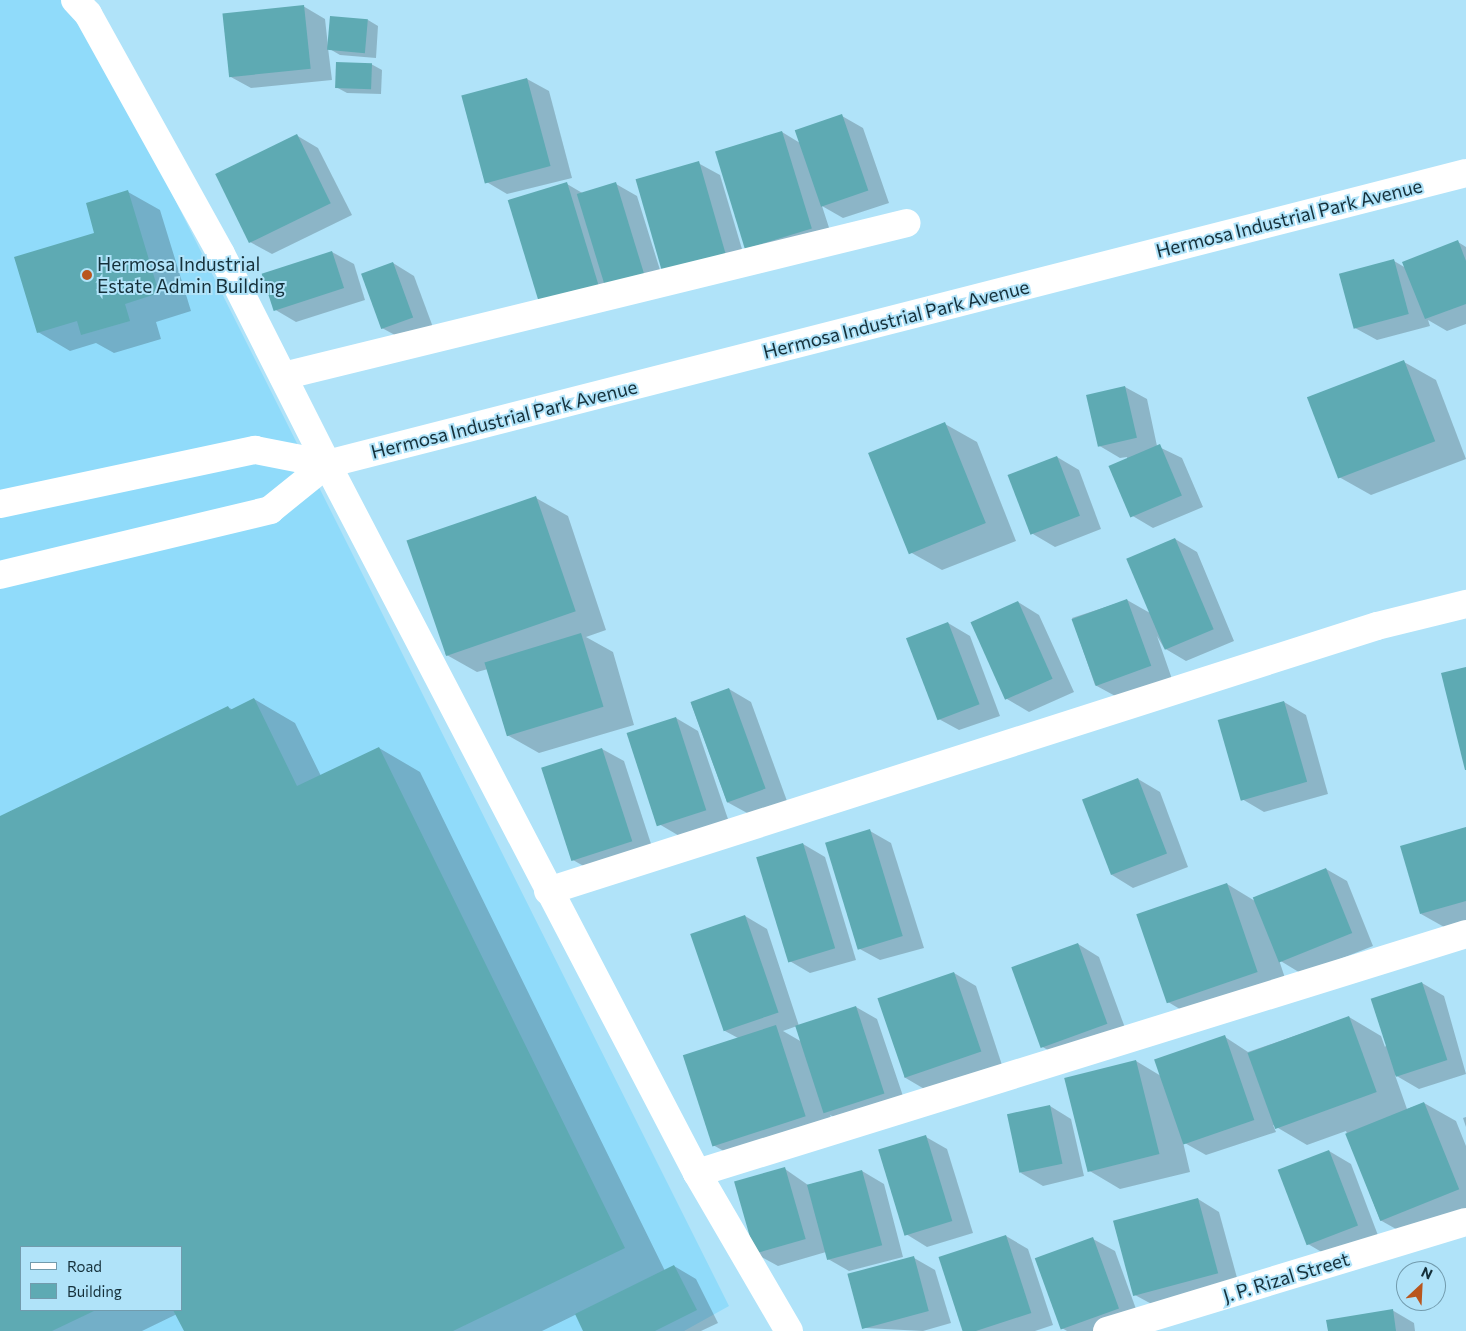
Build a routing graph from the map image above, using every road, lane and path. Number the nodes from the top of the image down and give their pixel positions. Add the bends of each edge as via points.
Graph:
1 (76, 0) edge
2 (1466, 173) edge
3 (906, 223) dead end
4 (284, 376) junction
5 (327, 464) junction
6 (0, 504) edge
7 (0, 575) edge
8 (1466, 604) edge
9 (548, 891) junction
10 (1466, 934) edge
11 (697, 1173) junction
12 (1466, 1222) edge
13 (789, 1331) edge
14 (1107, 1331) edge

1 - 4 street via 98,31
2 - 5 street, Hermosa Industrial Park Avenue
3 - 4 street
4 - 5 street
5 - 6 street via 256,450
5 - 7 street via 270,510
5 - 9 street
8 - 9 street via 1377,626
9 - 11 street
10 - 11 street
11 - 13 street
12 - 14 street, J. P. Rizal Street

